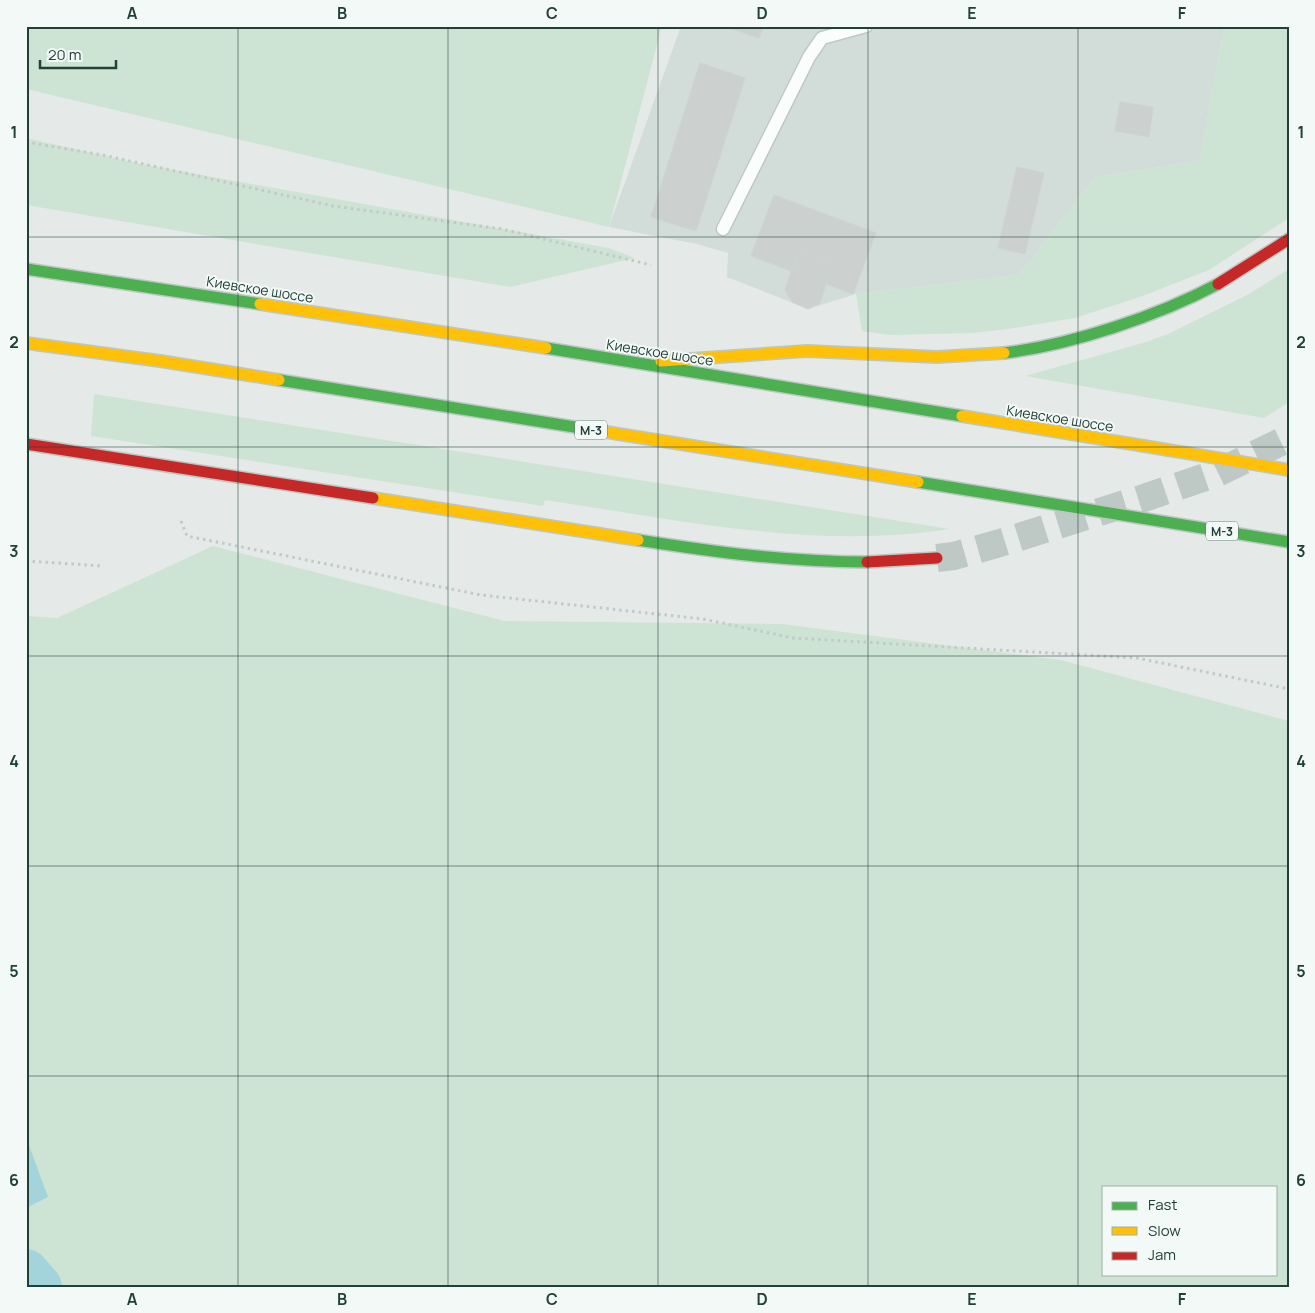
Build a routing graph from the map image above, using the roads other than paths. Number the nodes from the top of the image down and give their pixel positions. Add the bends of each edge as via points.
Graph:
1 (866, 26) edge
2 (723, 229) dead end
3 (1289, 239) edge
4 (26, 269) edge
5 (26, 343) edge
6 (640, 364) junction
7 (26, 444) edge
8 (1289, 470) edge
9 (1289, 542) edge
10 (937, 558) tunnel mouth

1 - 2 lane via 822,38 809,57
3 - 6 main road via 1225,280 1148,315 1084,336 1022,350 936,357 792,352
4 - 6 main road, Киевское шоссе via 437,330
5 - 9 main road, М-3 via 169,362
6 - 8 main road, Киевское шоссе
7 - 10 main road via 756,557 888,562

